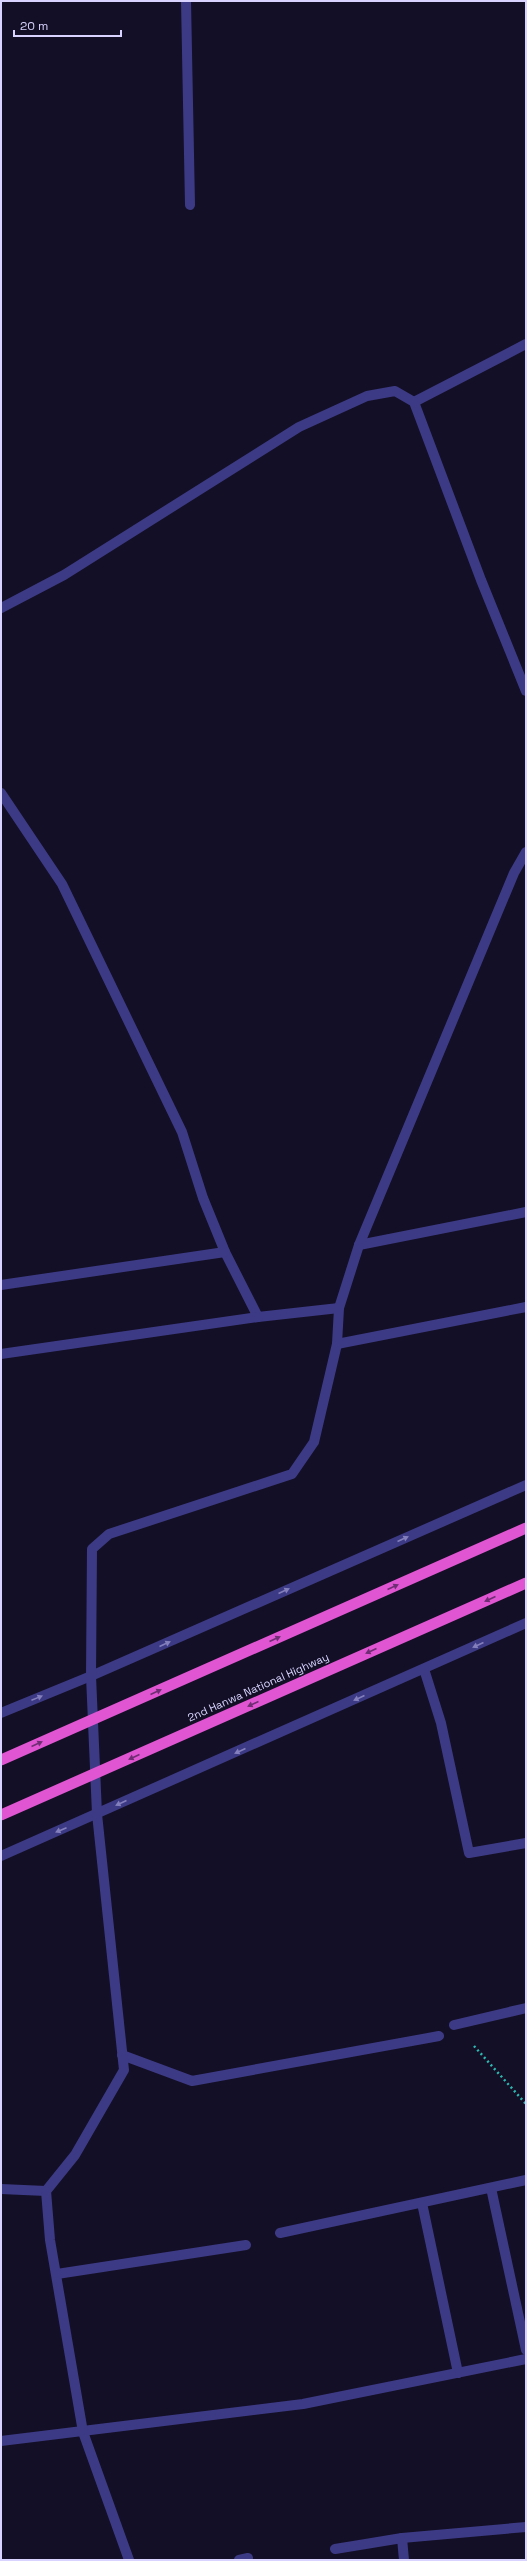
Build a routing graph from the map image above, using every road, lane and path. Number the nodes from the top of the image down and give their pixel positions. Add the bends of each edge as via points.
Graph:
1 (186, 1) edge
2 (190, 205) dead end
3 (526, 344) edge
4 (414, 402) junction
5 (1, 608) edge
6 (526, 691) edge
7 (1, 793) edge
8 (526, 852) edge
9 (526, 1212) edge
10 (359, 1244) junction
11 (225, 1252) junction
12 (1, 1284) edge
13 (526, 1306) edge
14 (339, 1308) junction
15 (258, 1317) junction
16 (337, 1344) junction
17 (1, 1354) edge
18 (526, 1485) edge
19 (526, 1528) edge
20 (526, 1583) edge
21 (526, 1623) edge
22 (424, 1669) junction
23 (91, 1676) junction
24 (1, 1712) edge
25 (1, 1760) edge
26 (97, 1814) junction
27 (1, 1815) edge
28 (526, 1843) edge
29 (1, 1856) edge
30 (526, 2008) edge
31 (454, 2025) joint
32 (439, 2036) dead end
33 (122, 2055) junction
34 (526, 2104) edge
35 (526, 2180) edge
36 (491, 2188) junction
37 (1, 2189) edge
38 (46, 2191) junction
39 (422, 2203) junction
40 (280, 2233) dead end
41 (246, 2245) dead end
42 (57, 2274) junction
43 (526, 2350) edge
44 (526, 2359) edge
45 (458, 2373) junction
46 (83, 2432) junction
47 (1, 2441) edge
48 (526, 2527) edge
49 (402, 2538) junction
50 (335, 2549) dead end
51 (129, 2560) edge
52 (404, 2560) edge

1 - 2 street
3 - 4 street
4 - 5 street via 395,391 367,396 299,428 64,575
4 - 6 street
7 - 11 street via 62,884 182,1132 203,1198
8 - 10 street via 514,873
9 - 10 street
10 - 14 street
11 - 12 street
11 - 15 street
13 - 16 street
14 - 15 street
14 - 16 street
15 - 17 street
16 - 23 street via 314,1442 292,1474 109,1534 92,1549
23 -> 18 street
25 -> 19 highway, bridge
20 -> 27 highway, 2nd Hanwa National Highway, bridge
21 -> 22 street
22 -> 26 street
22 - 28 street via 440,1723 469,1853
24 -> 23 street
23 - 26 street
26 -> 29 street
26 - 33 street
30 - 31 street
31 - 34 path
32 - 33 street via 192,2081
33 - 38 street via 124,2070 75,2155
35 - 36 street
36 - 39 street
36 - 43 street
37 - 38 street
38 - 42 street via 50,2240
39 - 40 street
39 - 45 street
41 - 42 street
42 - 46 street
44 - 45 street
45 - 46 street via 303,2404
46 - 47 street
46 - 51 street
48 - 49 street
49 - 50 street
49 - 52 street

